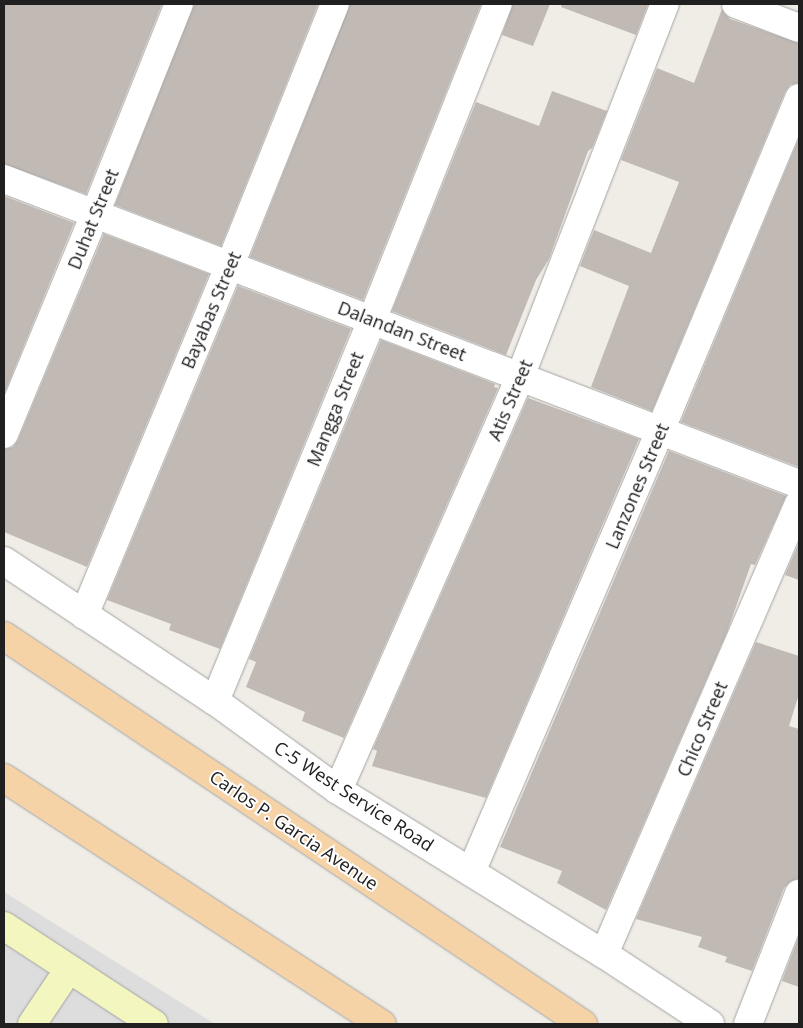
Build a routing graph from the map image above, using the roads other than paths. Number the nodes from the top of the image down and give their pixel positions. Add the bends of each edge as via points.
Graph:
1 (178, 4) edge
2 (335, 4) edge
3 (498, 4) edge
4 (665, 4) edge
5 (736, 4) edge
6 (799, 28) edge
7 (797, 110) edge
8 (4, 179) edge
9 (96, 214) junction
10 (230, 265) junction
11 (372, 320) junction
12 (520, 377) junction
13 (660, 431) junction
14 (4, 434) edge
15 (799, 484) edge
16 (799, 504) edge
17 (4, 561) edge
18 (84, 615) junction
19 (4, 636) edge
20 (215, 701) junction
21 (4, 778) edge
22 (338, 790) junction
23 (470, 872) junction
24 (799, 894) edge
25 (4, 926) edge
26 (604, 954) junction
27 (68, 969) junction
28 (32, 1024) edge
29 (154, 1024) edge
30 (382, 1024) edge
31 (584, 1024) edge
32 (710, 1024) edge
33 (748, 1024) edge

1 - 9 street, Duhat Street
2 - 10 street, Bayabas Street
3 - 11 street, Mangga Street
4 - 12 street, Atis Street
5 - 6 street
7 - 13 street, Lanzones Street
8 - 9 street, Dalandan Street
9 - 10 street, Dalandan Street
9 - 14 street, Duhat Street
10 - 11 street, Dalandan Street
10 - 18 street, Bayabas Street
11 - 12 street, Dalandan Street
11 - 20 street, Mangga Street
12 - 13 street, Dalandan Street
12 - 22 street, Atis Street
13 - 15 street, Dalandan Street
13 - 23 street, Lanzones Street
16 - 26 street, Chico Street
17 - 18 street, C-5 West Service Road
18 - 20 street, C-5 West Service Road
19 - 31 main road, Carlos P. Garcia Avenue
20 - 22 street, C-5 West Service Road
21 - 30 main road
22 - 23 street, C-5 West Service Road
23 - 26 street, C-5 West Service Road
24 - 33 street
25 - 27 main road
26 - 32 street, C-5 West Service Road
27 - 28 main road
27 - 29 main road

